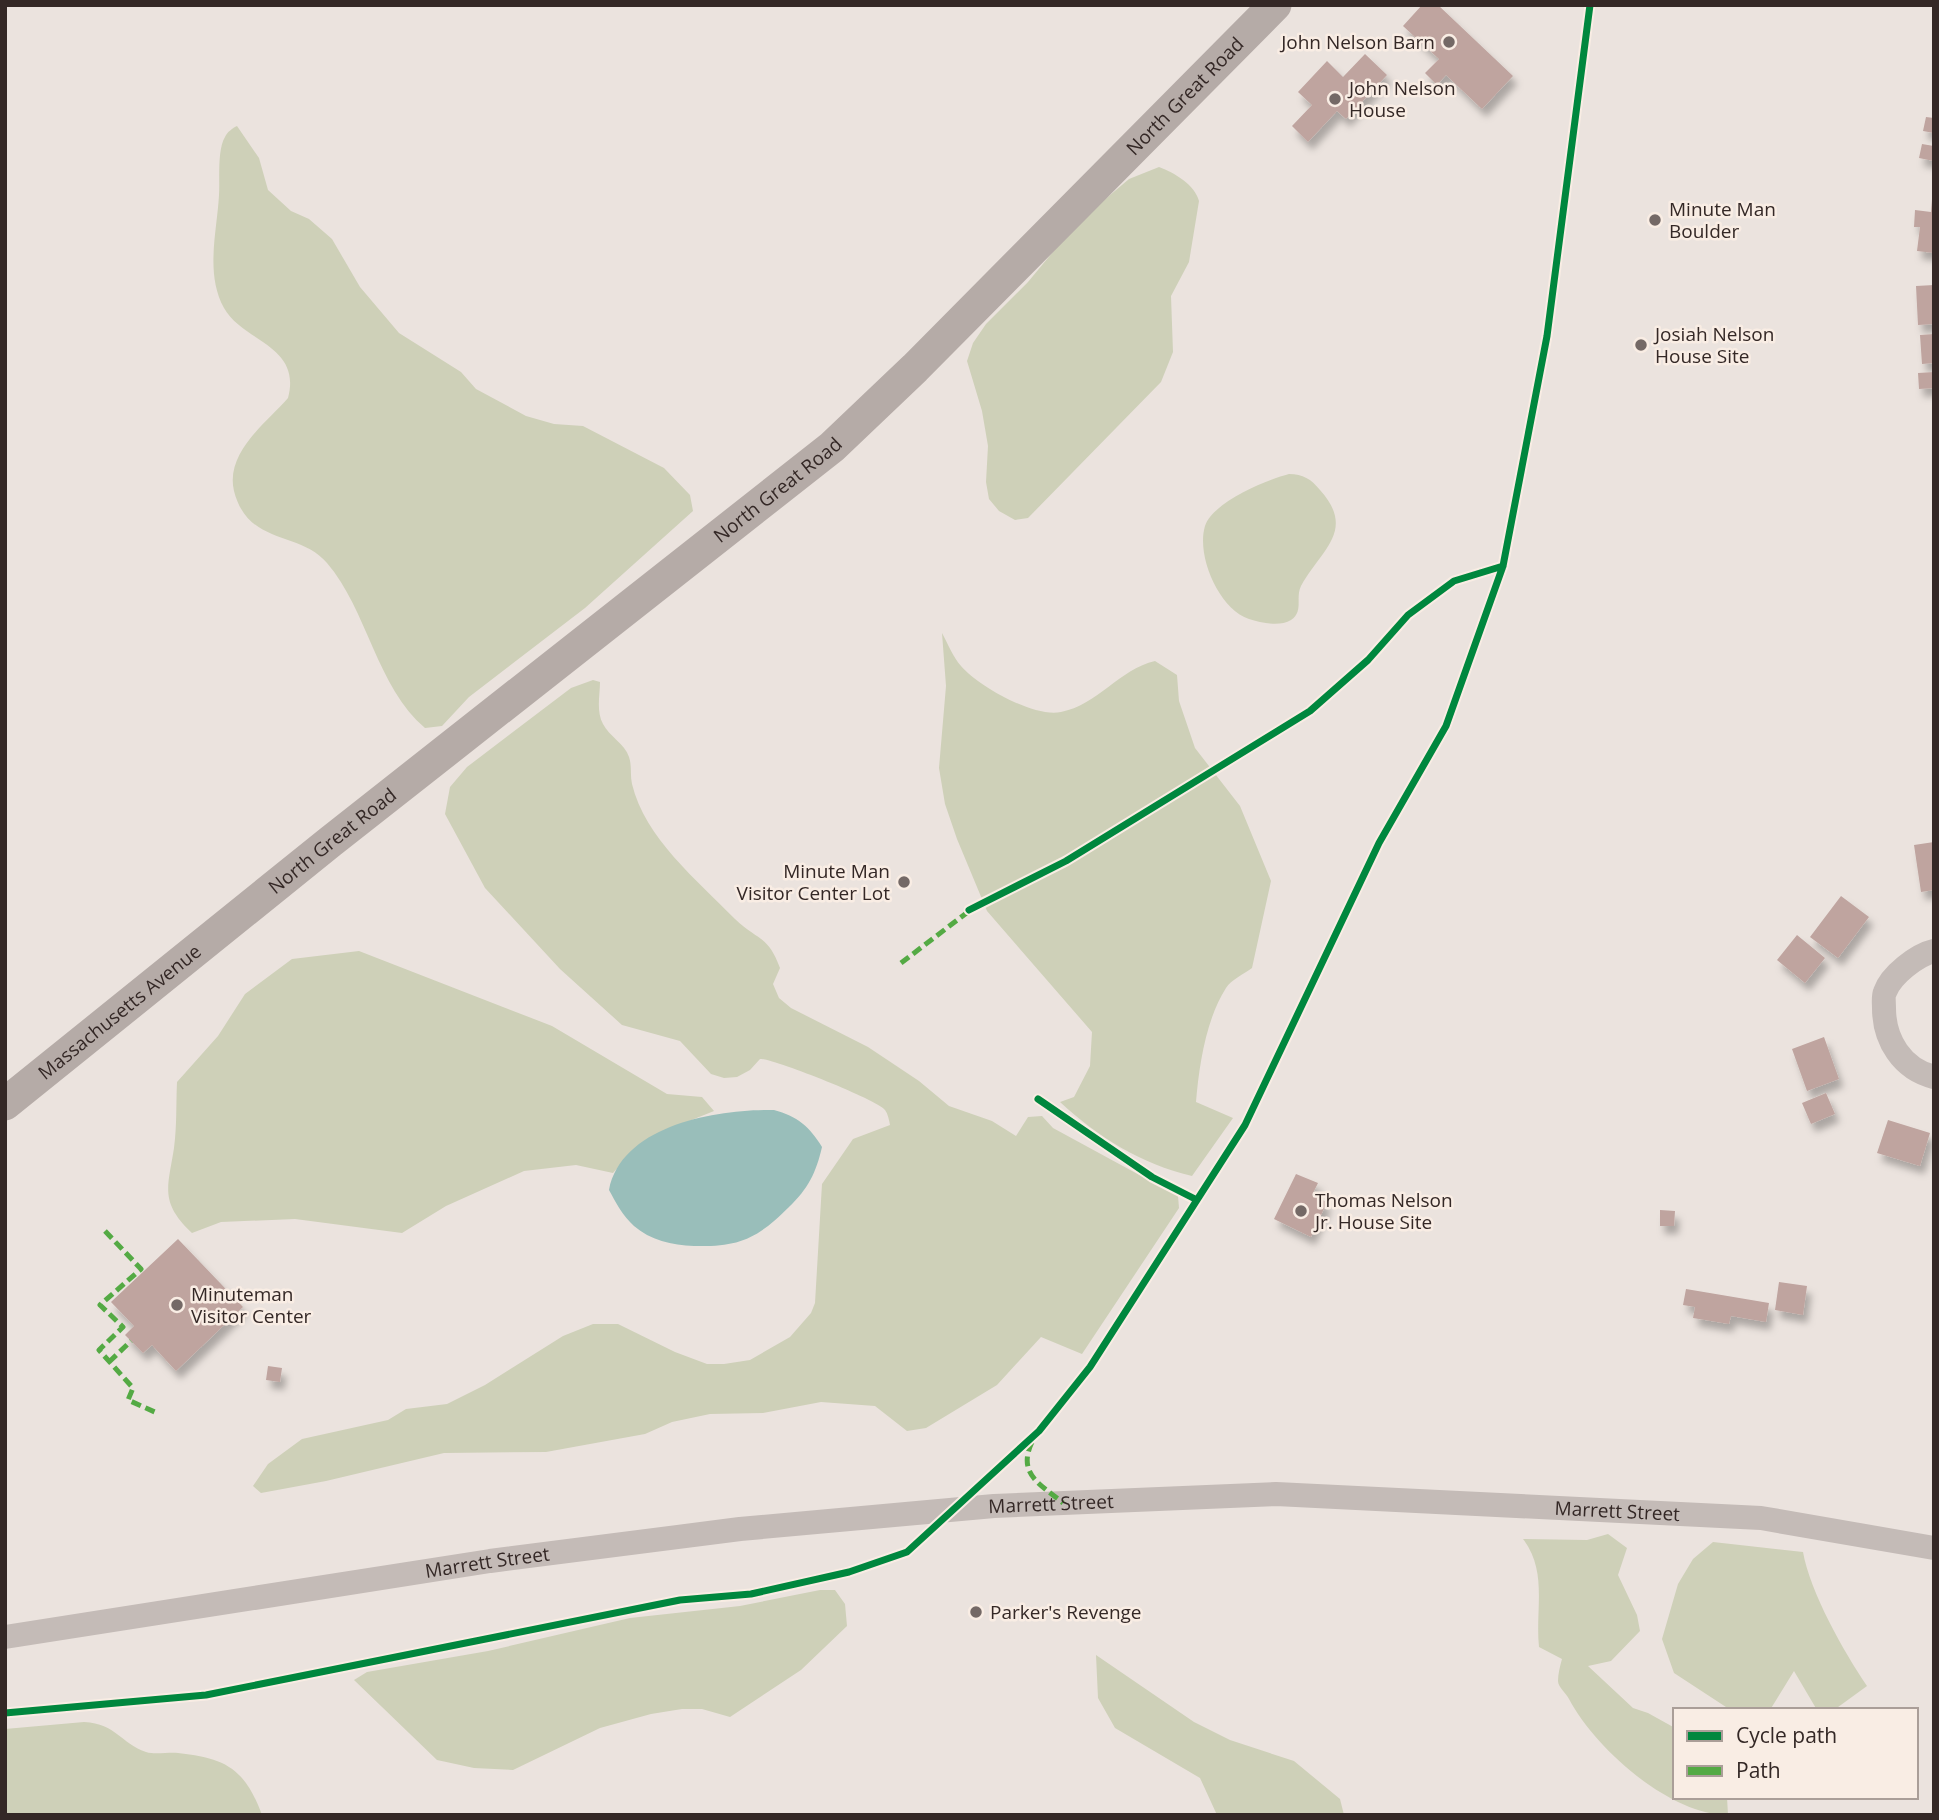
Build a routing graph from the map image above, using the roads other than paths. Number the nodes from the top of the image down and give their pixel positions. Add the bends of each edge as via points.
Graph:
1 (1275, 5) edge
2 (233, 920) joint
3 (1934, 951) edge
4 (1934, 1077) edge
5 (5, 1104) edge
6 (1934, 1548) edge
7 (5, 1637) edge

1 - 2 main road, North Great Road via 832,447
2 - 5 main road, Massachusetts Avenue
3 - 4 street via 1898,974 1884,992 1884,1021 1892,1048 1919,1073
6 - 7 street, Marrett Street via 1761,1518 1303,1495 1008,1505 740,1529 490,1561

